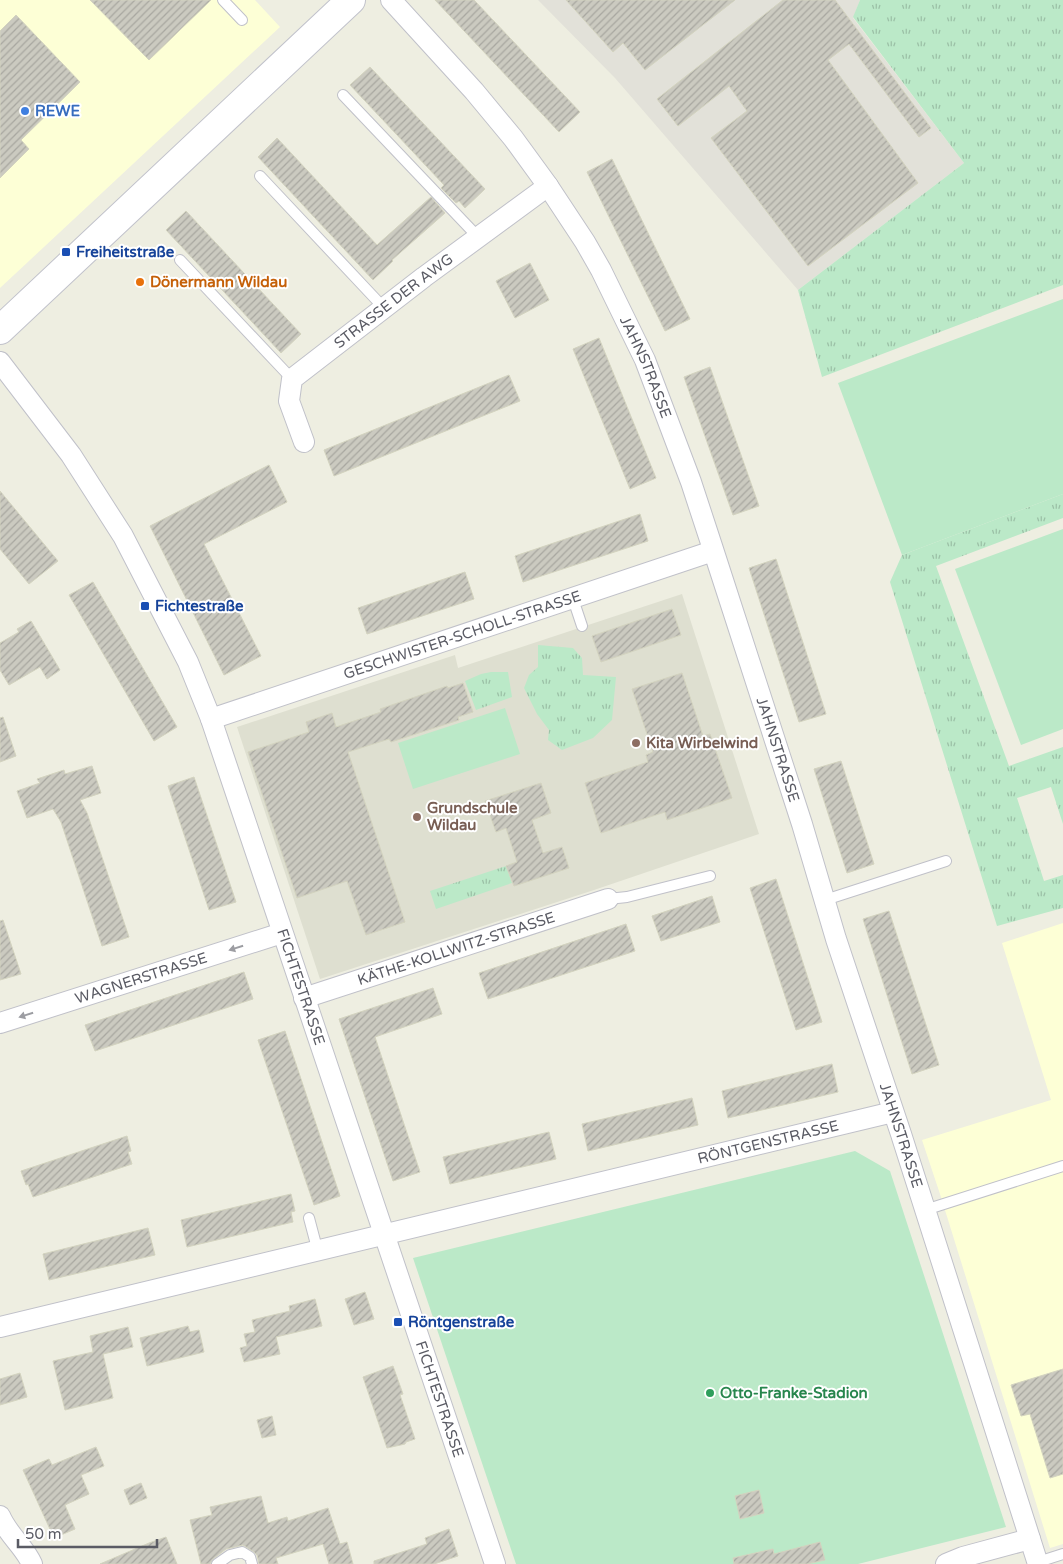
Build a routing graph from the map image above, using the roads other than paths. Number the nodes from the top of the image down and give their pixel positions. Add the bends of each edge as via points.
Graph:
1 (223, 0) edge
2 (351, 0) edge
3 (391, 0) edge
4 (242, 20) dead end
5 (343, 95) dead end
6 (260, 176) dead end
7 (548, 186) junction
8 (478, 238) junction
9 (180, 260) dead end
10 (384, 308) junction
11 (0, 330) edge
12 (0, 362) edge
13 (292, 379) junction
14 (304, 442) dead end
15 (714, 551) junction
16 (573, 599) junction
17 (582, 626) dead end
18 (211, 719) junction
19 (946, 861) dead end
20 (710, 876) dead end
21 (608, 899) joint
22 (824, 900) junction
23 (282, 933) junction
24 (304, 998) junction
25 (0, 1024) edge
26 (893, 1112) junction
27 (1063, 1166) edge
28 (925, 1210) junction
29 (309, 1218) dead end
30 (384, 1236) junction
31 (318, 1252) junction
32 (0, 1327) edge
33 (0, 1516) edge
34 (1030, 1540) junction
35 (1063, 1554) edge
36 (1038, 1563) edge
37 (32, 1564) edge
38 (218, 1564) edge
39 (252, 1564) edge
40 (495, 1564) edge
41 (946, 1564) edge

1 - 4 lane
2 - 11 street
3 - 7 street, JAHNSTRASSE via 474,91
5 - 8 lane
6 - 10 lane
7 - 8 street, STRASSE DER AWG
7 - 15 street, JAHNSTRASSE via 601,270 645,360
8 - 10 street, STRASSE DER AWG
9 - 13 lane
10 - 13 street, STRASSE DER AWG
12 - 18 street, FICHTESTRASSE via 71,455 123,536 188,662
13 - 14 street via 289,401
15 - 16 street, GESCHWISTER-SCHOLL-STRASSE
15 - 22 street, JAHNSTRASSE
16 - 17 lane
16 - 18 street, GESCHWISTER-SCHOLL-STRASSE
18 - 23 street, FICHTESTRASSE
19 - 22 lane
20 - 21 lane
21 - 24 street, KÄTHE-KOLLWITZ-STRASSE
22 - 26 street, JAHNSTRASSE
23 - 24 street, FICHTESTRASSE
23 -> 25 street, WAGNERSTRASSE
24 - 30 street, FICHTESTRASSE
26 - 28 street, JAHNSTRASSE
26 - 30 street, RÖNTGENSTRASSE
27 - 28 lane
28 - 34 street, JAHNSTRASSE
29 - 31 lane
30 - 31 street, RÖNTGENSTRASSE
30 - 40 street, FICHTESTRASSE
31 - 32 street, RÖNTGENSTRASSE
33 - 37 street
34 - 36 street, JAHNSTRASSE
34 - 41 street
35 - 36 lane
38 - 39 lane via 230,1554 242,1552 250,1557

